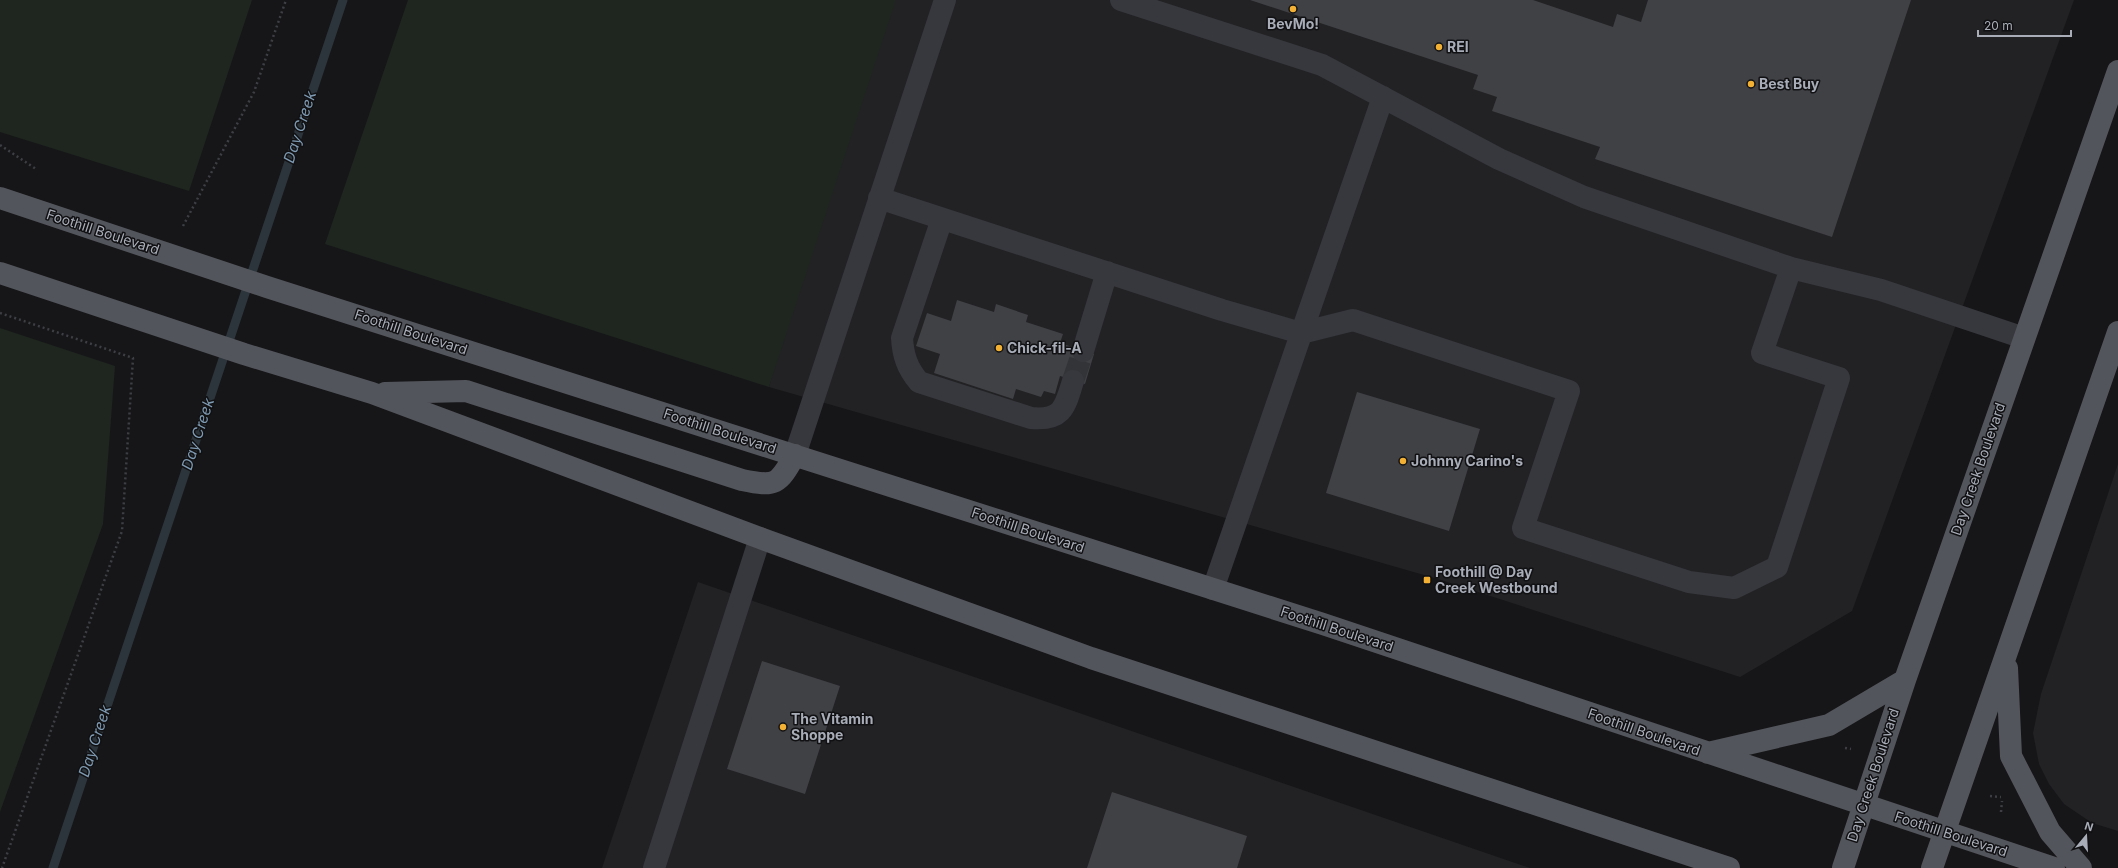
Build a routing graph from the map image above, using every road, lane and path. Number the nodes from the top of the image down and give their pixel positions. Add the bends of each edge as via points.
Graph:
1 (286, 0) edge
2 (944, 0) edge
3 (1121, 0) edge
4 (2118, 72) edge
5 (1383, 97) junction
6 (0, 145) edge
7 (36, 169) dead end
8 (0, 198) edge
9 (879, 198) junction
10 (942, 219) junction
11 (183, 226) dead end
12 (1790, 268) junction
13 (1107, 272) junction
14 (0, 273) edge
15 (0, 313) edge
16 (2118, 332) edge
17 (1301, 333) junction
18 (2024, 338) junction
19 (1083, 350) tunnel mouth
20 (1073, 381) tunnel mouth
21 (372, 393) junction
22 (795, 455) junction
23 (760, 538) junction
24 (1213, 589) junction
25 (2006, 657) junction
26 (1905, 680) junction
27 (1708, 753) junction
28 (1990, 796) dead end
29 (2006, 796) dead end
30 (2003, 798) junction
31 (1863, 805) junction
32 (2001, 812) dead end
33 (1945, 833) junction
34 (2, 868) edge
35 (654, 868) edge
36 (1729, 868) edge
37 (1843, 868) edge
38 (1932, 868) edge
39 (2054, 868) edge
40 (2081, 868) edge

1 - 11 path via 254,92
2 - 9 lane
3 - 5 lane via 1322,66
4 - 18 main road, Day Creek Boulevard
5 - 12 lane via 1499,159 1584,197
5 - 17 lane
6 - 7 path
8 - 22 main road, Foothill Boulevard via 268,287
9 - 10 lane
9 - 22 lane
10 - 13 lane
10 - 20 lane via 902,338 903,353 910,371 919,382 1031,418 1044,419 1058,415 1066,404
12 - 17 lane via 1762,353 1840,378 1777,567 1734,588 1689,582 1523,528 1569,391 1353,320
12 - 18 lane via 1881,290
13 - 17 lane
13 - 19 lane
14 - 21 main road via 244,354
15 - 34 path via 133,358 122,531
16 - 25 main road
17 - 24 lane
18 - 26 main road, Day Creek Boulevard
21 - 22 main road via 466,391 742,480 765,485 781,478
21 - 23 main road
22 - 24 main road, Foothill Boulevard
23 - 35 lane
23 - 36 main road via 1097,660
24 - 27 main road, Foothill Boulevard
25 - 33 main road
25 - 40 main road via 2011,756 2050,832
26 - 27 main road via 1829,725
26 - 31 main road, Day Creek Boulevard
27 - 31 main road, Foothill Boulevard
28 - 30 path
29 - 30 path
30 - 32 path
31 - 33 main road, Foothill Boulevard
31 - 37 main road, Day Creek Boulevard
33 - 38 main road
33 - 39 main road, Foothill Boulevard

